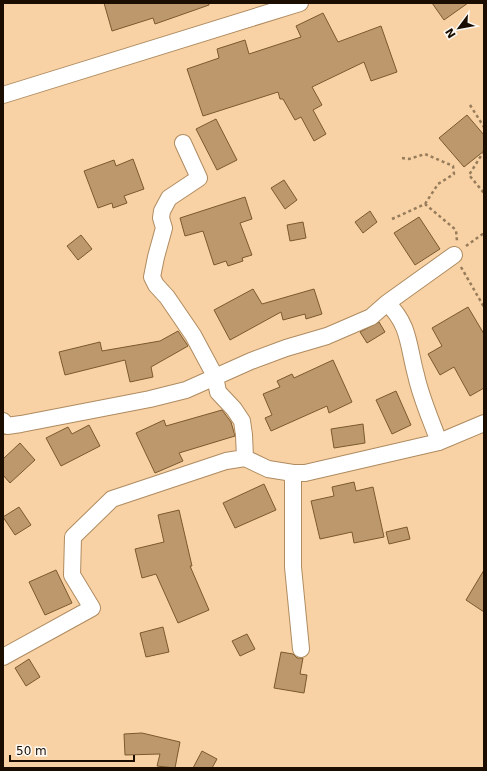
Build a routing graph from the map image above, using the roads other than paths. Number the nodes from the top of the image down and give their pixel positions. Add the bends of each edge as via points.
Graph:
1 (300, 3) edge
2 (3, 95) edge
3 (183, 143) dead end
4 (454, 255) road end
5 (387, 303) junction
6 (215, 376) junction
7 (3, 421) edge
8 (484, 423) edge
9 (439, 442) junction
10 (245, 458) junction
11 (293, 473) junction
12 (301, 649) dead end
13 (3, 657) edge

1 - 2 street
3 - 6 street via 199,178 169,198 162,211 164,228 152,277 193,334
4 - 5 street
5 - 6 street via 371,316 327,336 251,360
5 - 9 street via 404,324 418,383
6 - 7 street via 186,390 150,399 21,424 7,426
6 - 10 street via 218,392 242,421
8 - 9 street
9 - 11 street via 305,473
10 - 11 street via 268,469
10 - 13 street via 226,461 112,499 73,537 72,575 92,608
11 - 12 street via 293,567

